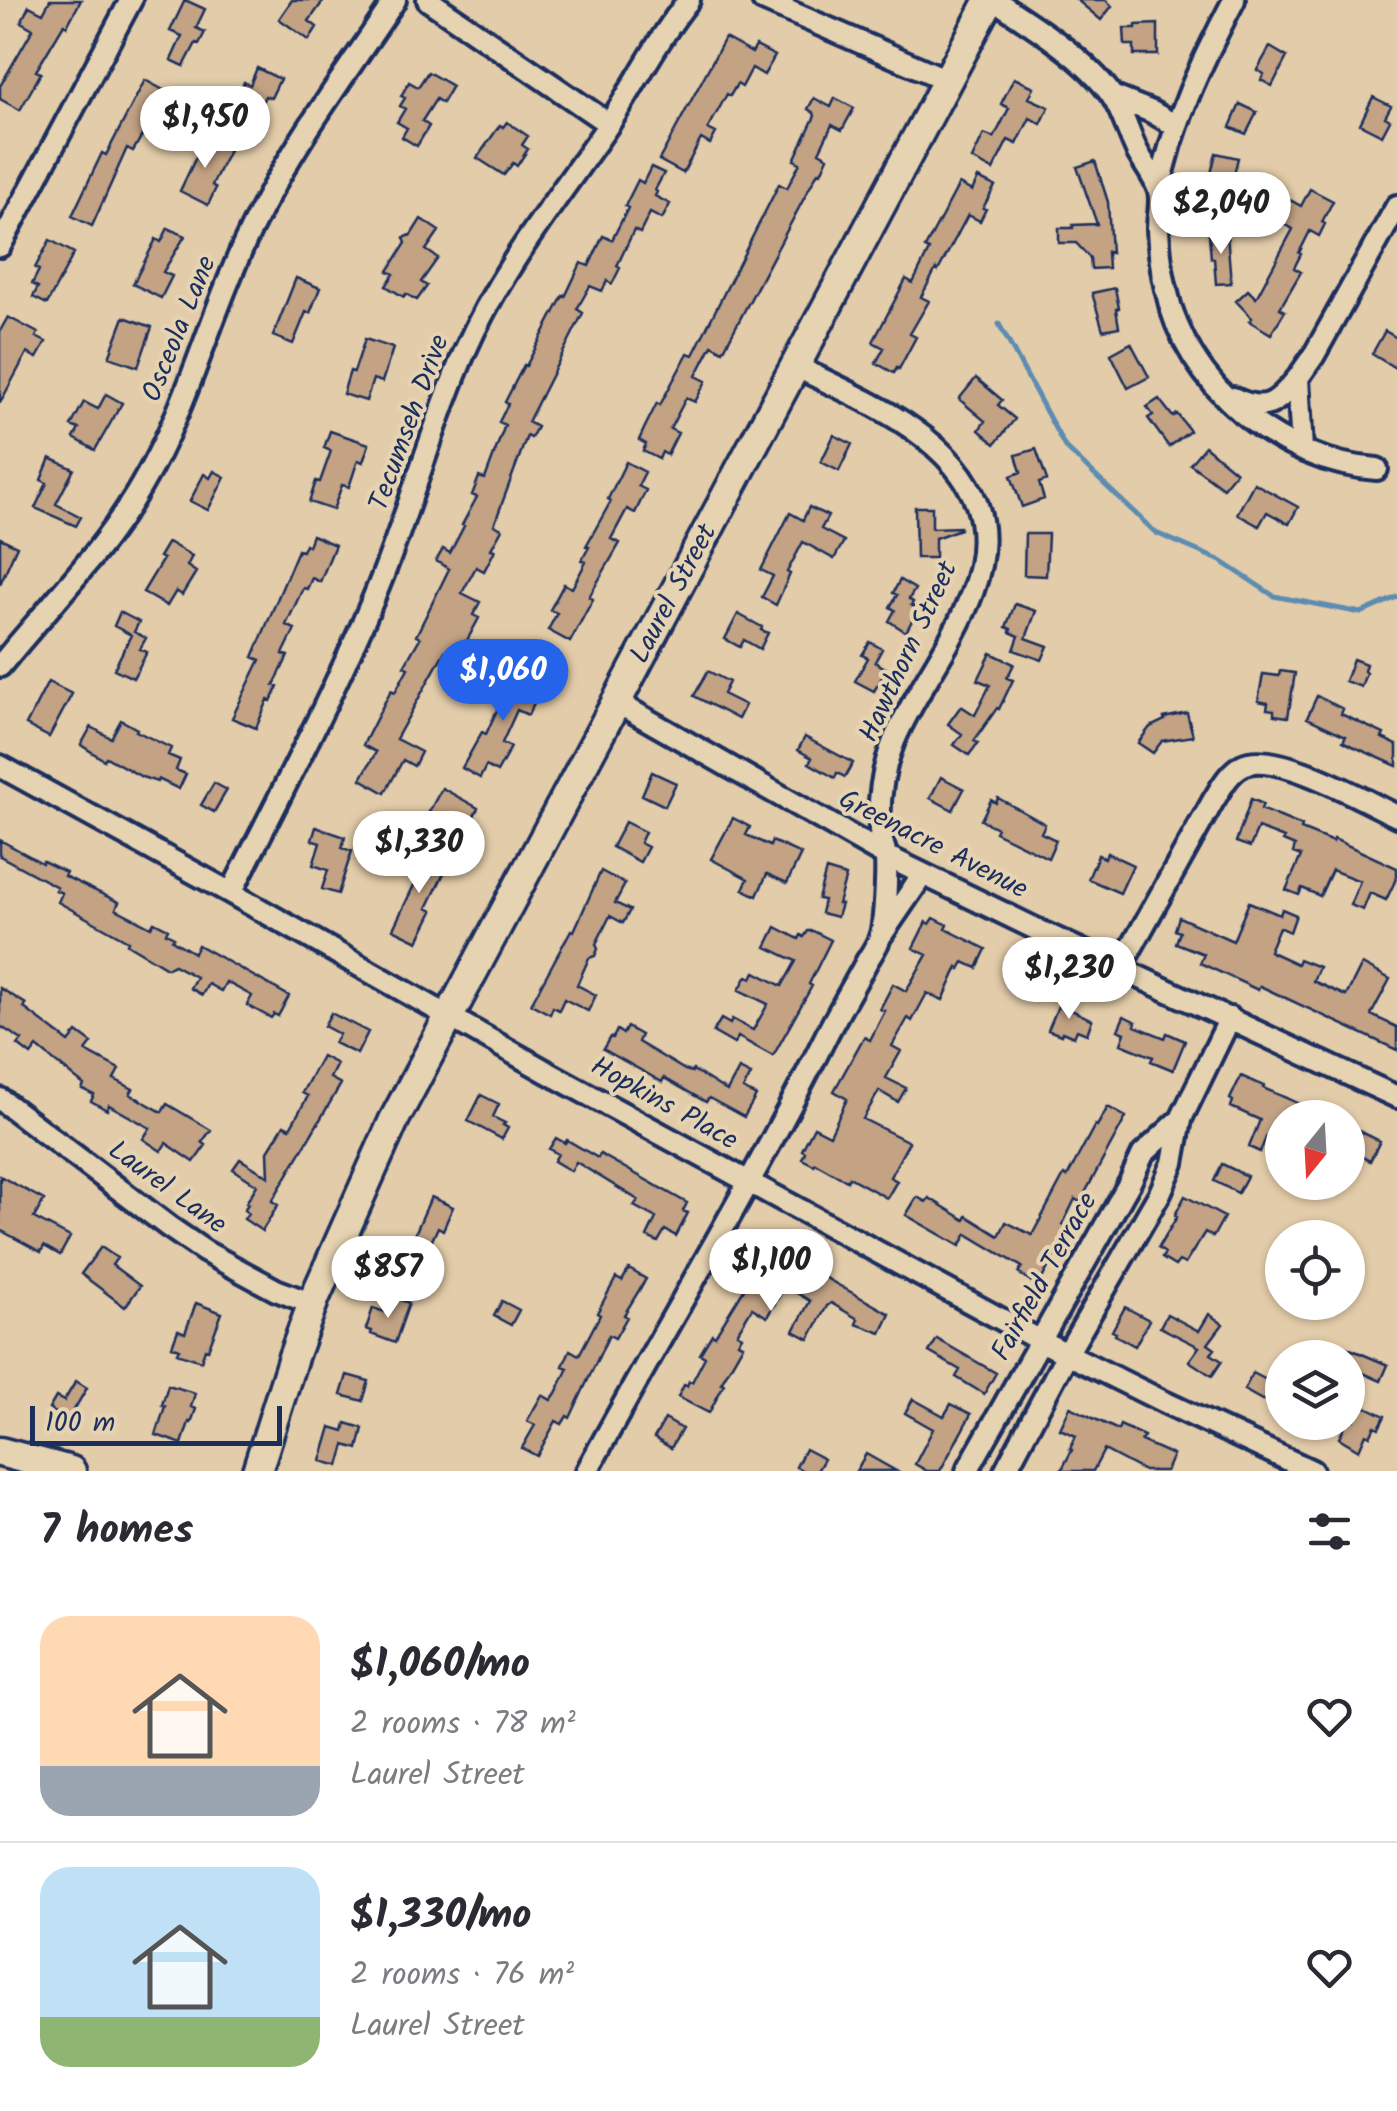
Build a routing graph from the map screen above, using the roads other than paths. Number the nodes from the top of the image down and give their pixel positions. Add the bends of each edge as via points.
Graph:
1 (131, 0) edge
2 (395, 0) edge
3 (428, 0) edge
4 (689, 0) edge
5 (763, 0) edge
6 (992, 0) edge
7 (1234, 0) edge
8 (947, 80) junction
9 (1112, 96) junction
10 (608, 124) junction
11 (1176, 126) junction
12 (1159, 192) junction
13 (1397, 206) edge
14 (0, 246) edge
15 (795, 366) junction
16 (1298, 378) junction
17 (1216, 387) junction
18 (1302, 450) junction
19 (1376, 469) dead end
20 (0, 666) edge
21 (616, 702) junction
22 (0, 766) edge
23 (1397, 816) edge
24 (886, 856) junction
25 (923, 874) junction
26 (231, 892) junction
27 (881, 936) junction
28 (1120, 968) junction
29 (449, 1016) junction
30 (1230, 1018) junction
31 (1397, 1096) edge
32 (0, 1099) edge
33 (1181, 1120) junction
34 (749, 1182) junction
35 (312, 1304) junction
36 (1041, 1341) junction
37 (1067, 1354) junction
38 (0, 1452) edge
39 (57, 1469) edge
40 (257, 1471) edge
41 (587, 1471) edge
42 (967, 1471) edge
43 (1006, 1471) edge
44 (1312, 1471) edge

1 - 14 street
2 - 20 street, Osceola Lane via 270,193 142,484
3 - 10 street
4 - 10 street, Tecumseh Drive
5 - 8 street
6 - 8 street, Laurel Street
6 - 9 street via 1074,58
7 - 11 street
8 - 15 street, Laurel Street
9 - 11 street
9 - 12 street
10 - 26 street, Tecumseh Drive via 524,243 480,320 358,633
11 - 12 street
12 - 17 street via 1159,247 1171,308 1183,340
13 - 16 street
15 - 21 street, Laurel Street
15 - 24 street, Hawthorn Street via 928,441 960,475 981,520 983,548 972,592 889,755 880,808
16 - 17 street via 1266,406 1241,402
16 - 18 street
17 - 18 street via 1257,425
18 - 19 street
21 - 24 street, Greenacre Avenue
21 - 29 street, Laurel Street
22 - 26 street, Hopkins Place
23 - 28 street via 1291,768 1243,764 1212,801
24 - 25 street, Greenacre Avenue
24 - 27 street, Hawthorn Street
25 - 27 street, Hawthorn Street
25 - 28 street, Greenacre Avenue
26 - 29 street, Hopkins Place
27 - 34 street, Hawthorn Street
28 - 30 street, Greenacre Avenue
29 - 34 street, Hopkins Place
29 - 35 street, Laurel Street
30 - 31 street, Greenacre Avenue
30 - 33 street, Fairfield Terrace
32 - 35 street, Laurel Lane via 204,1251
33 - 36 street, Fairfield Terrace via 1143,1154
33 - 37 street, Fairfield Terrace via 1160,1194
34 - 36 street, Hopkins Place
34 - 41 street, Hawthorn Street
35 - 40 street, Laurel Street
36 - 37 street, Hopkins Place
36 - 42 street, Fairfield Terrace
37 - 43 street, Fairfield Terrace
37 - 44 street, Hopkins Place
38 - 39 street

